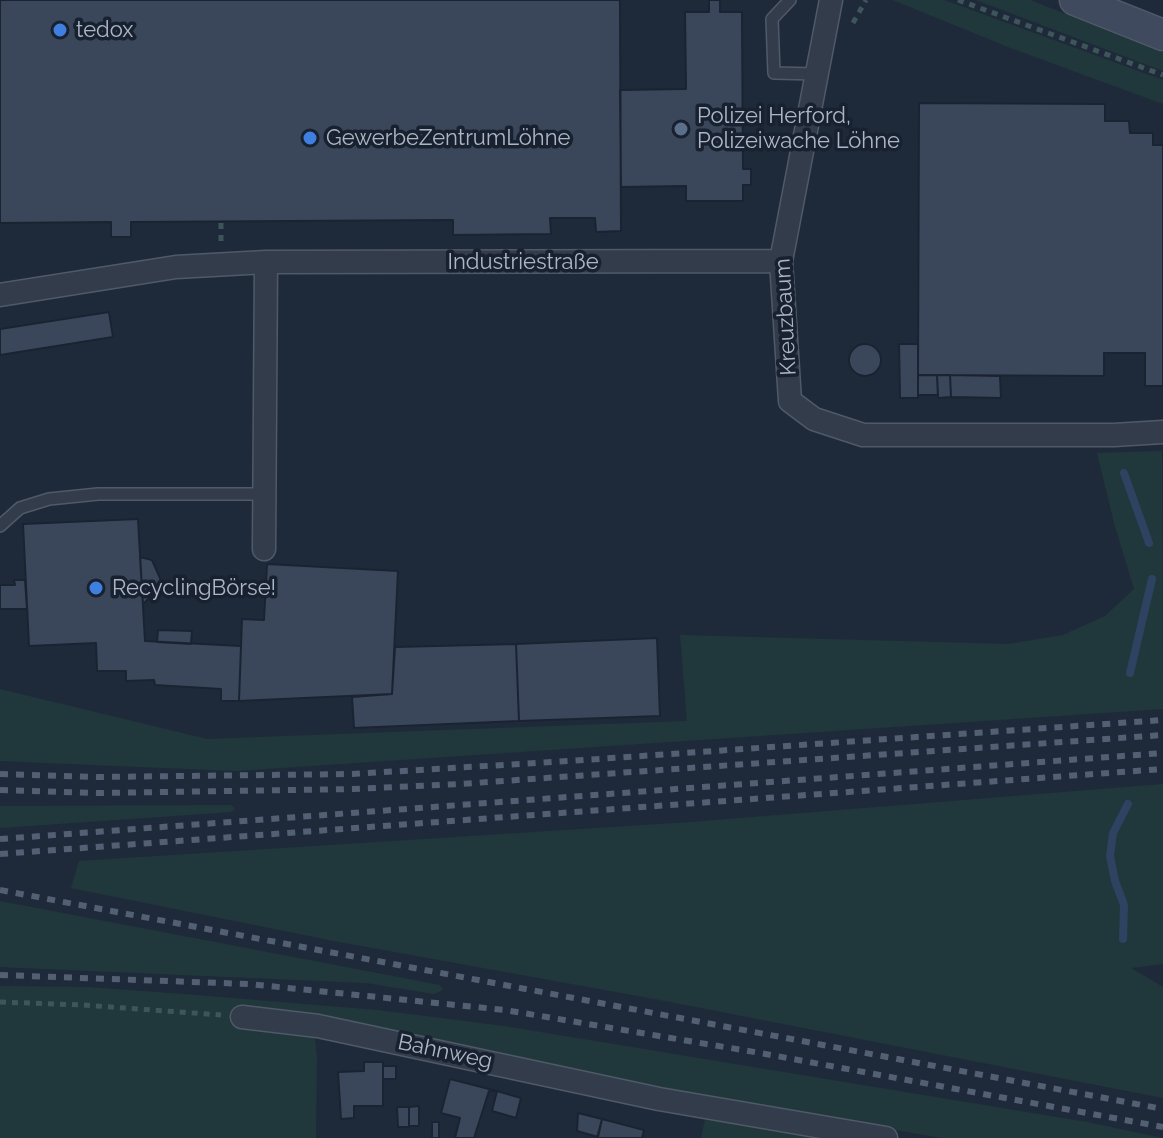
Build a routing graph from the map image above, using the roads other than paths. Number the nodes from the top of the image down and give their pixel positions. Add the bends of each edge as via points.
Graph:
1 (790, 0) edge
2 (831, 0) edge
3 (1075, 0) edge
4 (1163, 35) edge
5 (817, 74) junction
6 (781, 261) junction
7 (266, 262) junction
8 (0, 295) edge
9 (1163, 432) edge
10 (264, 494) junction
11 (0, 526) edge
12 (264, 549) dead end
13 (242, 1017) road end
14 (886, 1138) edge

1 - 5 lane via 772,19 774,73
2 - 5 street, Kreuzbaum
3 - 4 main road
5 - 6 street, Kreuzbaum
6 - 7 street, Industriestraße
6 - 9 street, Kreuzbaum via 790,401 814,419 863,435
7 - 8 street, Industriestraße via 176,267
7 - 10 street
10 - 11 lane via 49,499 20,508
10 - 12 street
13 - 14 street, Bahnweg via 318,1026 659,1099

